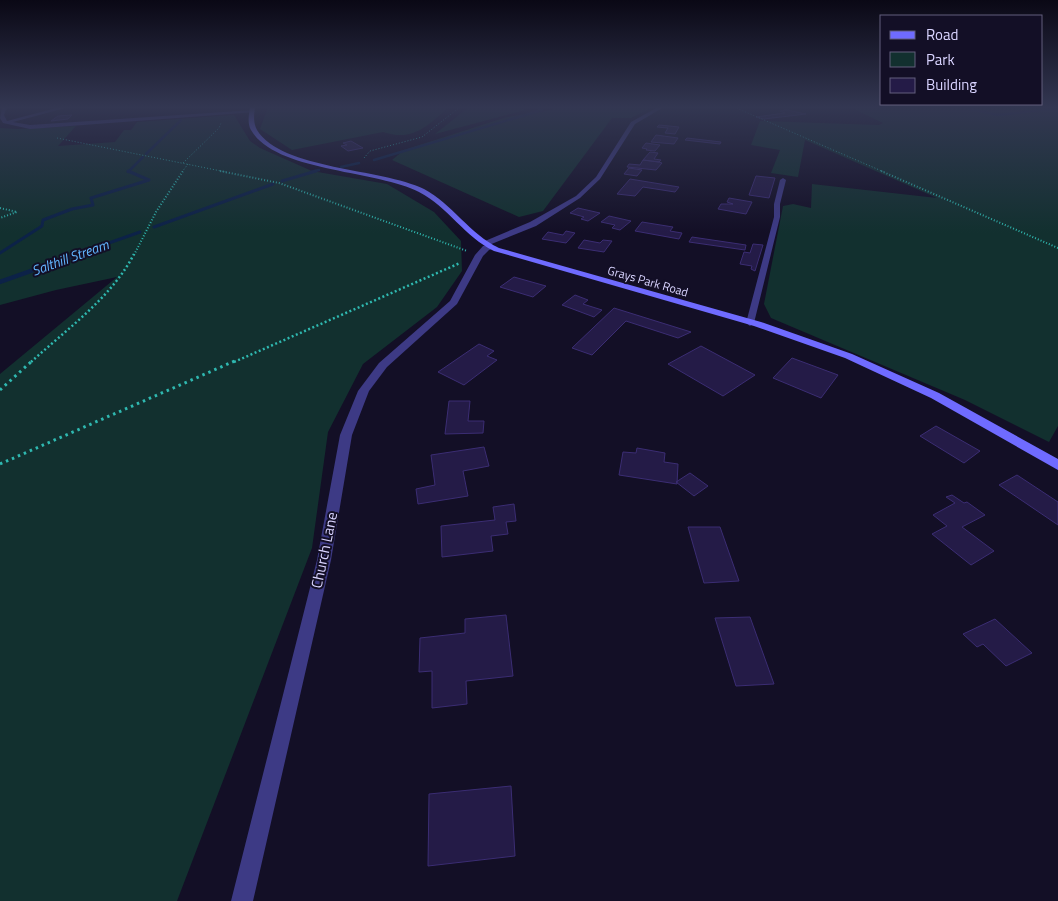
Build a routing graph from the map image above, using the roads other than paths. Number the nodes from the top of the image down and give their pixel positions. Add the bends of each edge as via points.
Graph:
1 (279, 149) edge
2 (616, 149) edge
3 (783, 180) dead end
4 (486, 248) junction
5 (750, 323) junction
6 (1058, 465) edge
7 (242, 901) edge

1 - 4 main road, Grays Park Road via 328,168 377,176 422,191
2 - 4 street via 598,178 578,197
3 - 5 lane
4 - 5 main road, Grays Park Road
4 - 7 street, Church Lane via 454,302 383,365 364,391 346,436 324,560
5 - 6 main road, Grays Park Road via 802,338 891,374 955,406

